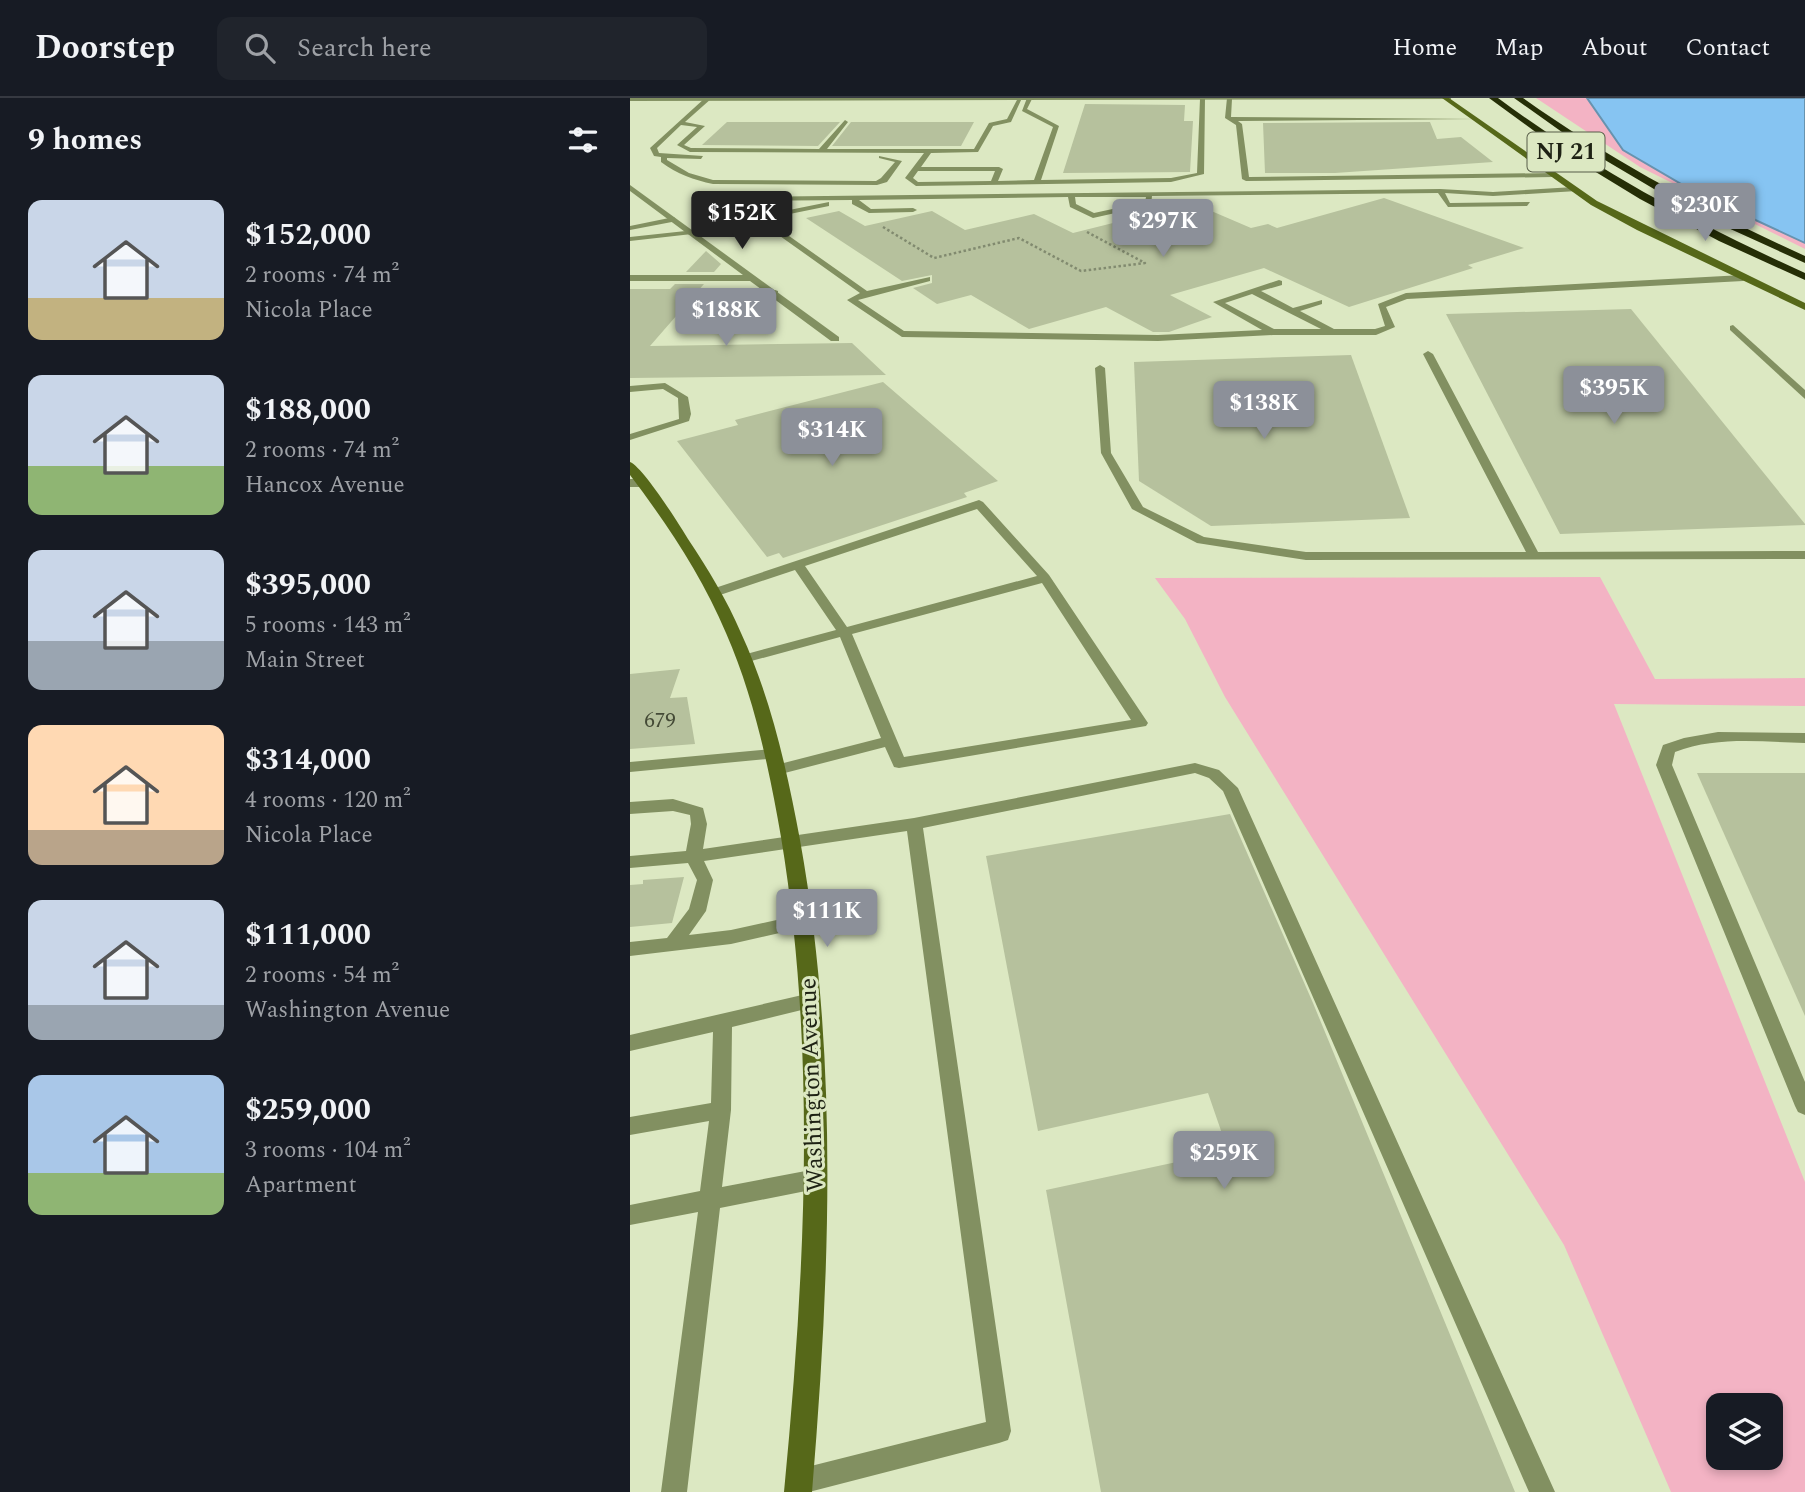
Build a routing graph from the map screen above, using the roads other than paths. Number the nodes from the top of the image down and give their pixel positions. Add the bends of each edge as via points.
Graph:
1 (708, 98) edge
2 (1491, 98) edge
3 (1518, 98) edge
4 (630, 99) edge
5 (1020, 99) edge
6 (1029, 99) edge
7 (1060, 99) edge
8 (1151, 99) edge
9 (1193, 99) edge
10 (1203, 99) edge
11 (1229, 99) edge
12 (1447, 99) edge
13 (1475, 118) junction
14 (1230, 119) junction
15 (845, 122) dead end
16 (680, 123) junction
17 (821, 150) junction
18 (929, 151) junction
19 (870, 154) junction
20 (664, 157) junction
21 (916, 169) junction
22 (1553, 175) junction
23 (1037, 182) junction
24 (994, 183) junction
25 (630, 187) edge
26 (1571, 187) junction
27 (1440, 191) junction
28 (1150, 195) junction
29 (1071, 196) junction
30 (856, 198) junction
31 (630, 202) edge
32 (649, 202) junction
33 (1527, 204) dead end
34 (913, 210) dead end
35 (760, 218) junction
36 (674, 219) junction
37 (630, 228) edge
38 (692, 232) junction
39 (630, 239) edge
40 (1805, 260) edge
41 (1805, 277) edge
42 (630, 278) edge
43 (753, 278) junction
44 (1743, 278) junction
45 (927, 279) dead end
46 (1279, 283) dead end
47 (1253, 291) junction
48 (775, 293) junction
49 (866, 294) junction
50 (1319, 302) dead end
51 (1805, 307) edge
52 (709, 310) dead end
53 (1292, 311) junction
54 (1733, 328) dead end
55 (1273, 332) junction
56 (1333, 332) junction
57 (835, 339) dead end
58 (1428, 354) dead end
59 (1100, 368) dead end
60 (630, 389) edge
61 (1805, 396) edge
62 (630, 437) edge
63 (630, 466) edge
64 (636, 483) edge
65 (1534, 555) junction
66 (1805, 555) edge
67 (797, 565) junction
68 (1045, 578) junction
69 (714, 593) junction
70 (844, 632) junction
71 (744, 659) junction
72 (1805, 738) edge
73 (890, 741) junction
74 (775, 762) junction
75 (630, 766) edge
76 (630, 808) edge
77 (915, 824) junction
78 (792, 843) junction
79 (694, 857) junction
80 (630, 862) edge
81 (804, 921) junction
82 (671, 946) junction
83 (630, 949) edge
84 (811, 1001) junction
85 (723, 1022) junction
86 (630, 1043) edge
87 (1805, 1106) edge
88 (721, 1110) junction
89 (630, 1126) edge
90 (816, 1178) junction
91 (712, 1199) junction
92 (630, 1215) edge
93 (799, 1487) edge
94 (674, 1492) edge
95 (1542, 1492) edge

1 - 4 street
1 - 5 street
1 - 16 lane
2 - 41 highway, NJ 21 via 1568,153 1644,198
3 - 40 highway, NJ 21 via 1642,180
5 - 6 street
5 - 18 lane via 1009,121 991,124 976,151
6 - 7 street
6 - 23 lane via 1024,110 1056,126
7 - 8 street
8 - 9 street
9 - 10 street
10 - 11 street
10 - 23 lane via 1200,174 1171,180
11 - 12 street
11 - 14 lane
12 - 13 street
13 - 14 lane
13 - 22 street
14 - 22 lane via 1239,124 1246,179
15 - 17 lane
16 - 17 lane via 702,126 680,145 690,150
16 - 20 lane via 653,148 656,155
17 - 19 lane
18 - 19 lane
18 - 21 lane
19 - 20 lane
19 - 20 lane via 899,161 877,183 711,183 673,168
21 - 24 lane via 999,169
21 - 24 lane via 909,178 916,184
22 - 26 street
23 - 24 lane
25 - 32 street
26 - 27 lane via 1493,194
26 - 44 street
27 - 28 lane
27 - 33 lane via 1448,205
28 - 29 lane
28 - 29 lane via 1148,203 1093,216 1073,205
29 - 30 lane
30 - 34 lane via 855,202 869,211
30 - 35 lane
30 - 35 lane via 732,199
31 - 32 street
32 - 36 street
35 - 49 lane
36 - 37 lane
36 - 38 street
38 - 39 lane
38 - 43 street
42 - 43 street
43 - 48 street
44 - 51 street
44 - 56 lane via 1406,296 1381,306 1390,327
45 - 49 lane
46 - 47 lane
47 - 53 lane
47 - 55 lane via 1217,302
48 - 52 lane
48 - 57 street
49 - 55 lane via 851,300 902,334 1158,338
50 - 53 lane
53 - 56 lane
54 - 61 lane
55 - 56 lane
58 - 65 lane
59 - 65 lane via 1105,453 1138,509 1201,540 1306,556
60 - 62 lane via 665,386 683,397 686,414 684,421
63 - 64 street, Washington Avenue
64 - 69 street, Washington Avenue
65 - 66 lane
67 - 68 lane via 979,504
67 - 69 lane
67 - 70 lane
68 - 70 lane
68 - 73 lane via 1141,723 899,763
69 - 71 street, Washington Avenue
70 - 71 lane
70 - 73 lane
71 - 74 street, Washington Avenue
72 - 87 lane via 1684,741 1668,749 1664,765
73 - 74 lane
74 - 75 lane
74 - 78 street, Washington Avenue
76 - 79 lane via 669,804 697,812
77 - 78 lane
77 - 93 lane via 999,1431
77 - 95 lane via 1195,768 1214,774 1230,788
78 - 79 lane
78 - 81 street, Washington Avenue
79 - 80 lane
79 - 82 lane via 705,880 697,911
81 - 82 lane
81 - 84 street, Washington Avenue
82 - 83 lane
84 - 85 lane
84 - 90 street, Washington Avenue
85 - 86 lane
85 - 88 lane
88 - 89 lane
88 - 91 lane
90 - 91 lane
90 - 93 street, Washington Avenue via 815,1263
91 - 92 lane
91 - 94 lane

